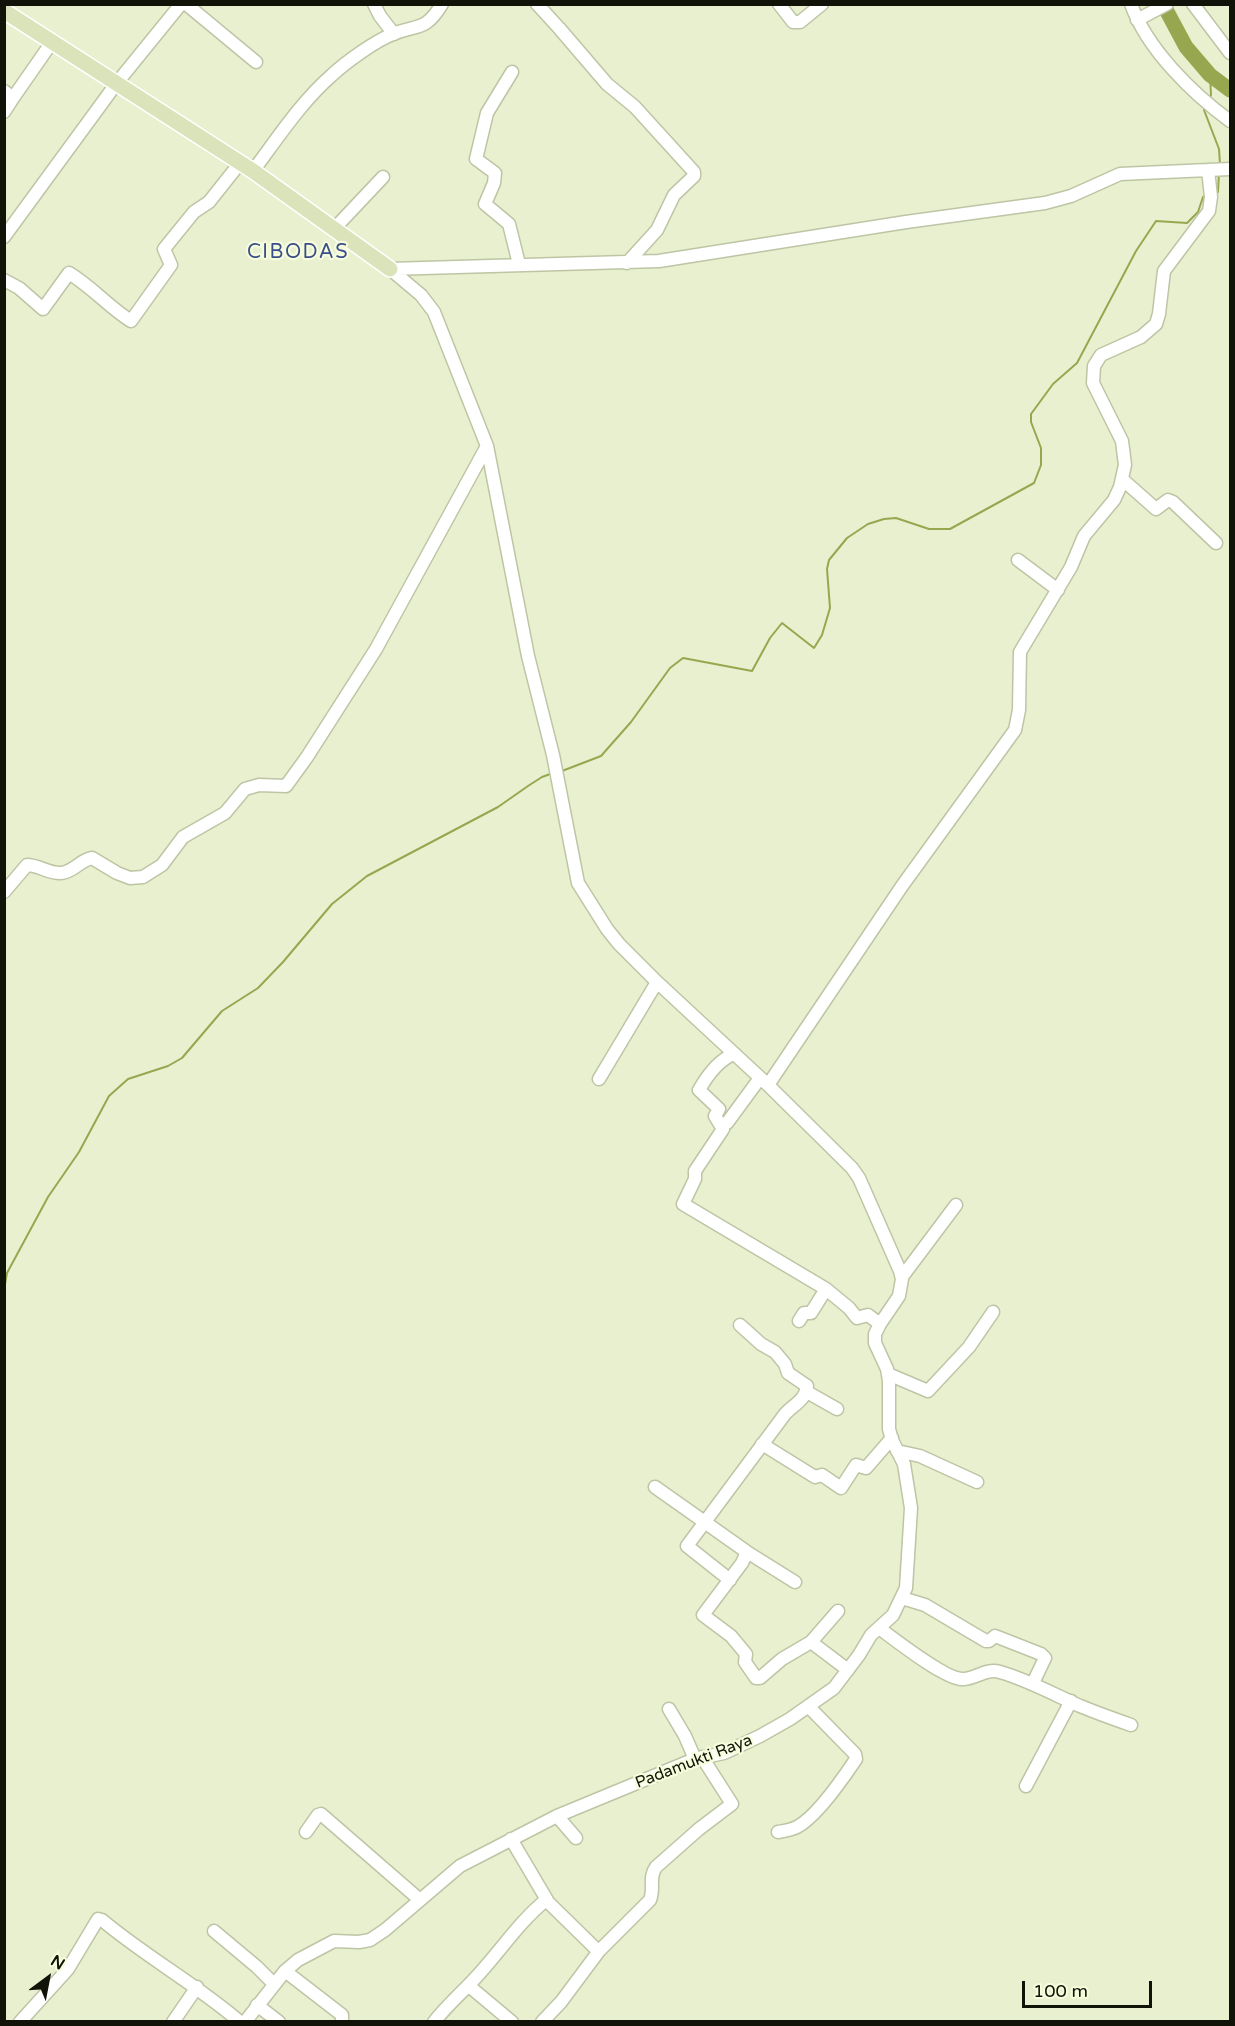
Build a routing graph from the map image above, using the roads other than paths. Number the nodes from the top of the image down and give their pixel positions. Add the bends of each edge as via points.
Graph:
1 (181, 4) edge
2 (186, 4) edge
3 (374, 4) edge
4 (442, 4) edge
5 (537, 4) edge
6 (779, 4) edge
7 (822, 4) edge
8 (1131, 4) edge
9 (1167, 4) edge
10 (1193, 4) edge
11 (4, 11) edge
12 (1138, 19) junction
13 (393, 34) junction
14 (52, 42) junction
15 (1230, 53) edge
16 (256, 62) dead end
17 (512, 72) dead end
18 (116, 84) junction
19 (9, 94) edge
20 (4, 112) edge
21 (1230, 121) edge
22 (246, 167) junction
23 (1230, 169) edge
24 (1208, 170) junction
25 (384, 177) dead end
26 (334, 229) junction
27 (4, 237) edge
28 (627, 263) junction
29 (519, 264) junction
30 (390, 269) junction
31 (4, 280) edge
32 (487, 446) junction
33 (1122, 479) junction
34 (1216, 543) dead end
35 (1018, 560) dead end
36 (1058, 590) junction
37 (4, 892) edge
38 (657, 982) junction
39 (734, 1054) junction
40 (599, 1079) dead end
41 (764, 1081) junction
42 (727, 1124) dead end
43 (956, 1205) dead end
44 (902, 1277) junction
45 (826, 1289) junction
46 (993, 1312) dead end
47 (799, 1321) dead end
48 (880, 1324) junction
49 (740, 1325) dead end
50 (888, 1374) junction
51 (807, 1392) junction
52 (837, 1409) dead end
53 (892, 1437) junction
54 (762, 1444) junction
55 (897, 1451) junction
56 (977, 1482) dead end
57 (655, 1487) dead end
58 (705, 1522) junction
59 (747, 1552) junction
60 (730, 1580) junction
61 (795, 1582) dead end
62 (902, 1598) junction
63 (838, 1611) dead end
64 (879, 1628) junction
65 (811, 1642) junction
66 (848, 1670) junction
67 (1034, 1683) junction
68 (1071, 1701) junction
69 (808, 1706) junction
70 (669, 1709) dead end
71 (1131, 1725) dead end
72 (698, 1758) junction
73 (1026, 1786) dead end
74 (556, 1816) junction
75 (306, 1832) dead end
76 (778, 1832) dead end
77 (576, 1838) dead end
78 (511, 1839) junction
79 (416, 1896) junction
80 (547, 1900) junction
81 (214, 1931) dead end
82 (598, 1951) junction
83 (285, 1971) junction
84 (274, 1984) junction
85 (469, 1986) junction
86 (197, 1987) junction
87 (257, 2005) junction
88 (20, 2022) edge
89 (173, 2022) edge
90 (240, 2022) edge
91 (245, 2022) edge
92 (279, 2022) edge
93 (342, 2022) edge
94 (434, 2022) edge
95 (512, 2022) edge
96 (542, 2022) edge

1 - 18 street
2 - 16 street
3 - 13 street
4 - 13 street via 425,25
5 - 28 street via 607,84 635,107 694,172 675,195 657,230
6 - 7 street via 796,23
8 - 12 street
9 - 12 street
10 - 15 street
11 - 14 main road
12 - 21 street via 1165,60
13 - 22 street via 332,75
14 - 18 main road
14 - 19 street
17 - 29 street via 487,114 476,159 495,173 485,204 509,224
18 - 22 main road
18 - 27 street
19 - 20 street
22 - 26 main road
22 - 31 street via 194,212 164,249 171,265 131,321 69,273 43,309
23 - 24 street
24 - 28 street via 1120,174 1045,203
24 - 33 street via 1209,211 1164,271 1156,324 1141,337 1101,355 1094,366 1095,390 1123,445
25 - 26 street
26 - 30 main road
28 - 29 street
29 - 30 street
30 - 32 street via 421,295 434,312
32 - 37 street via 376,649 286,786 245,789 225,813 183,837 162,865 143,877 130,879 92,858 63,873 27,865
32 - 38 street via 578,883 607,929
33 - 34 street via 1156,509 1168,500 1173,502
33 - 36 street via 1114,500 1084,536
35 - 36 street
36 - 41 street via 1020,651 1015,730
38 - 39 street
38 - 40 street
39 - 41 street
39 - 45 street via 707,1075 699,1090 719,1109 715,1116 723,1129 695,1171 683,1204
41 - 42 street
41 - 44 street via 859,1178
43 - 44 street
44 - 48 street via 899,1296
45 - 47 street via 812,1313 804,1314
45 - 48 street via 857,1318 868,1315
46 - 50 street via 969,1347 928,1391
48 - 50 street, Padamukti Raya via 875,1343
49 - 51 street via 775,1352 788,1374 807,1386
50 - 53 street, Padamukti Raya
51 - 52 street
51 - 54 street
53 - 54 street via 866,1468 856,1465 841,1488 821,1475 815,1477
53 - 55 street, Padamukti Raya
54 - 58 street
55 - 56 street via 920,1456
55 - 62 street, Padamukti Raya via 904,1464 911,1508
57 - 58 street
58 - 59 street
58 - 60 street via 687,1547
59 - 60 street
59 - 61 street
60 - 65 street via 704,1615 734,1639 746,1654 745,1662 756,1678
62 - 64 street, Padamukti Raya
62 - 67 street via 925,1605 987,1641 995,1636 1041,1654 1045,1658
63 - 65 street
64 - 66 street, Padamukti Raya
64 - 67 street via 956,1679 998,1671
65 - 66 street
66 - 69 street, Padamukti Raya via 834,1688
67 - 68 street
68 - 71 street
68 - 73 street
69 - 72 street, Padamukti Raya via 760,1736 724,1753
69 - 76 street via 856,1759 801,1824
70 - 72 street
72 - 74 street, Padamukti Raya
72 - 82 street via 732,1804 656,1867 651,1875 650,1900
74 - 77 street
74 - 78 street, Padamukti Raya
75 - 79 street via 321,1815
78 - 79 street, Padamukti Raya via 460,1866
78 - 80 street
79 - 83 street, Padamukti Raya via 385,1930 370,1940 334,1941
80 - 82 street
80 - 85 street
81 - 84 street
82 - 96 street
83 - 84 street, Padamukti Raya
83 - 93 street via 342,2015
84 - 87 street, Padamukti Raya
85 - 94 street
85 - 95 street
86 - 88 street via 98,1920 68,1969
86 - 89 street
86 - 90 street
87 - 91 street, Padamukti Raya
87 - 92 street

